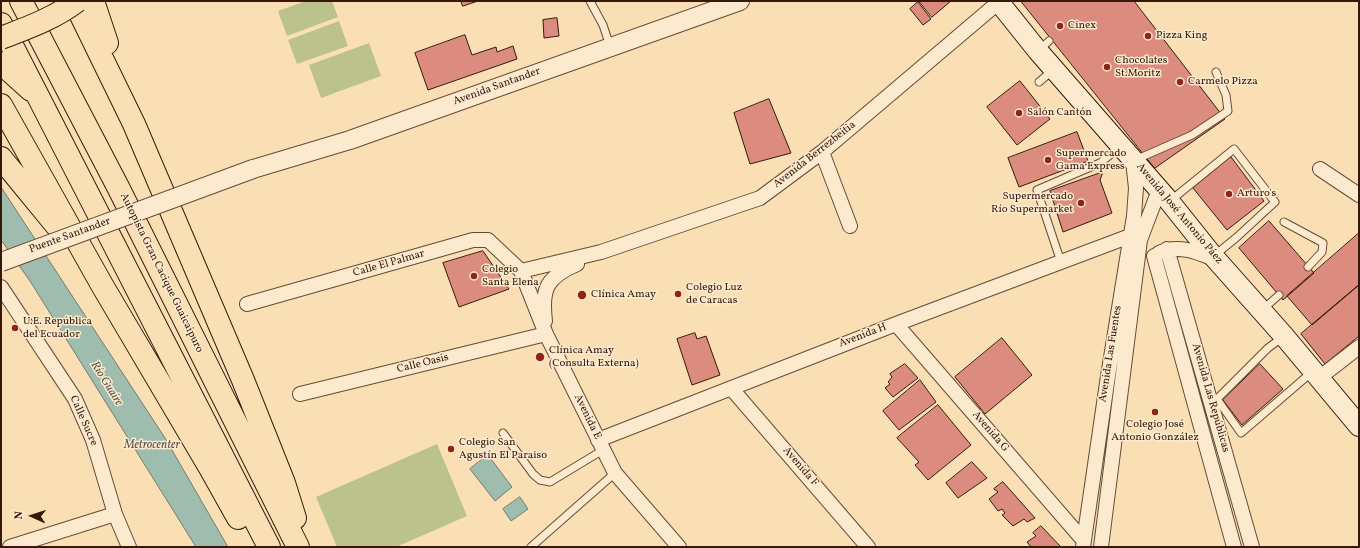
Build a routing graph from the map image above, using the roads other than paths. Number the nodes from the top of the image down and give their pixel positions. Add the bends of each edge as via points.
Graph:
1 (76, 1) edge
2 (93, 1) edge
3 (590, 1) edge
4 (740, 1) edge
5 (999, 2) edge
6 (28, 5) edge
7 (1, 24) edge
8 (1, 38) edge
9 (610, 47) junction
10 (1, 63) edge
11 (1216, 72) dead end
12 (39, 96) junction
13 (1, 104) edge
14 (134, 124) junction
15 (1, 135) edge
16 (822, 152) junction
17 (1129, 156) junction
18 (3, 160) edge
19 (252, 169) joint
20 (1320, 169) dead end
21 (1359, 195) edge
22 (1164, 196) junction
23 (51, 218) junction
24 (1284, 222) dead end
25 (850, 226) dead end
26 (1130, 236) junction
27 (1167, 249) junction
28 (601, 252) junction
29 (1154, 256) junction
30 (1216, 259) junction
31 (1, 262) edge
32 (1061, 262) junction
33 (1308, 267) dead end
34 (521, 271) junction
35 (1134, 281) junction
36 (102, 285) junction
37 (1, 287) edge
38 (1279, 295) dead end
39 (247, 304) dead end
40 (1262, 310) junction
41 (896, 324) junction
42 (546, 334) junction
43 (1284, 336) junction
44 (1359, 347) edge
45 (1317, 374) junction
46 (731, 388) junction
47 (300, 394) dead end
48 (1359, 426) edge
49 (503, 433) dead end
50 (600, 445) junction
51 (615, 473) junction
52 (115, 514) junction
53 (1083, 544) edge
54 (1101, 546) edge
55 (10, 547) edge
56 (129, 547) edge
57 (253, 547) edge
58 (269, 547) edge
59 (299, 547) edge
60 (531, 547) edge
61 (679, 547) edge
62 (868, 547) edge
63 (1234, 547) edge
64 (1252, 547) edge

1 - 8 highway, bridge via 68,8 30,27
1 - 14 highway
2 - 14 highway
3 - 9 lane via 603,25
4 - 9 street, Avenida Santander
5 - 16 street, Avenida Berrezbeitia
5 - 17 main road, Avenida José Antonio Páez via 1044,46 1047,75
6 - 59 highway, Autopista Gran Cacique Guaicaipuro
7 - 12 highway
9 - 19 street, Avenida Santander via 350,140
10 - 12 highway
11 - 17 lane via 1226,95 1228,112 1192,135
12 - 58 highway
13 - 36 highway
14 - 59 highway via 277,465 295,514
15 - 23 highway
16 - 25 street
16 - 28 street, Avenida Berrezbeitia via 760,198
17 - 22 main road, Avenida José Antonio Páez
17 - 26 street, Avenida Las Fuentes via 1136,188
17 - 32 lane via 1100,163 1037,190
18 - 23 highway
19 - 31 street, Puente Santander, bridge
20 - 21 street
22 - 30 main road, Avenida José Antonio Páez
22 - 30 lane via 1234,149 1275,202
22 - 35 street, Avenida Las Fuentes via 1140,240
23 - 36 highway
24 - 33 lane via 1323,242 1322,252
26 - 32 street, Avenida H
26 - 53 street, Avenida Las Fuentes
27 - 29 street
27 - 30 street via 1189,250
27 - 64 street, Avenida Las Repúblicas
28 - 34 street, Avenida Berrezbeitia
28 - 42 street, Avenida Berrezbeitia via 554,276 545,295 543,307
29 - 35 street
29 - 63 street, Avenida Las Repúblicas
30 - 40 main road, Avenida José Antonio Páez
32 - 41 street, Avenida H
34 - 39 street, Calle El Palmar via 488,240 473,240
34 - 42 street, Avenida E
35 - 54 street, Avenida Las Fuentes
36 - 57 highway via 210,468
37 - 52 street, Calle Sucre via 75,400 93,440
38 - 40 lane
40 - 43 main road, Avenida José Antonio Páez
41 - 46 street, Avenida H
41 - 53 street, Avenida G
42 - 47 street, Calle Oasis
42 - 50 street, Avenida E
43 - 45 main road, Avenida José Antonio Páez
43 - 45 lane via 1268,348 1217,399 1241,433
44 - 45 street
45 - 48 main road, Avenida José Antonio Páez
46 - 50 street, Avenida H
46 - 62 street, Avenida F
49 - 50 lane via 533,474 540,480 550,482
50 - 51 street, Avenida E
51 - 60 lane
51 - 61 street, Avenida E
52 - 55 street
52 - 56 street, Calle Sucre
53 - 54 street

